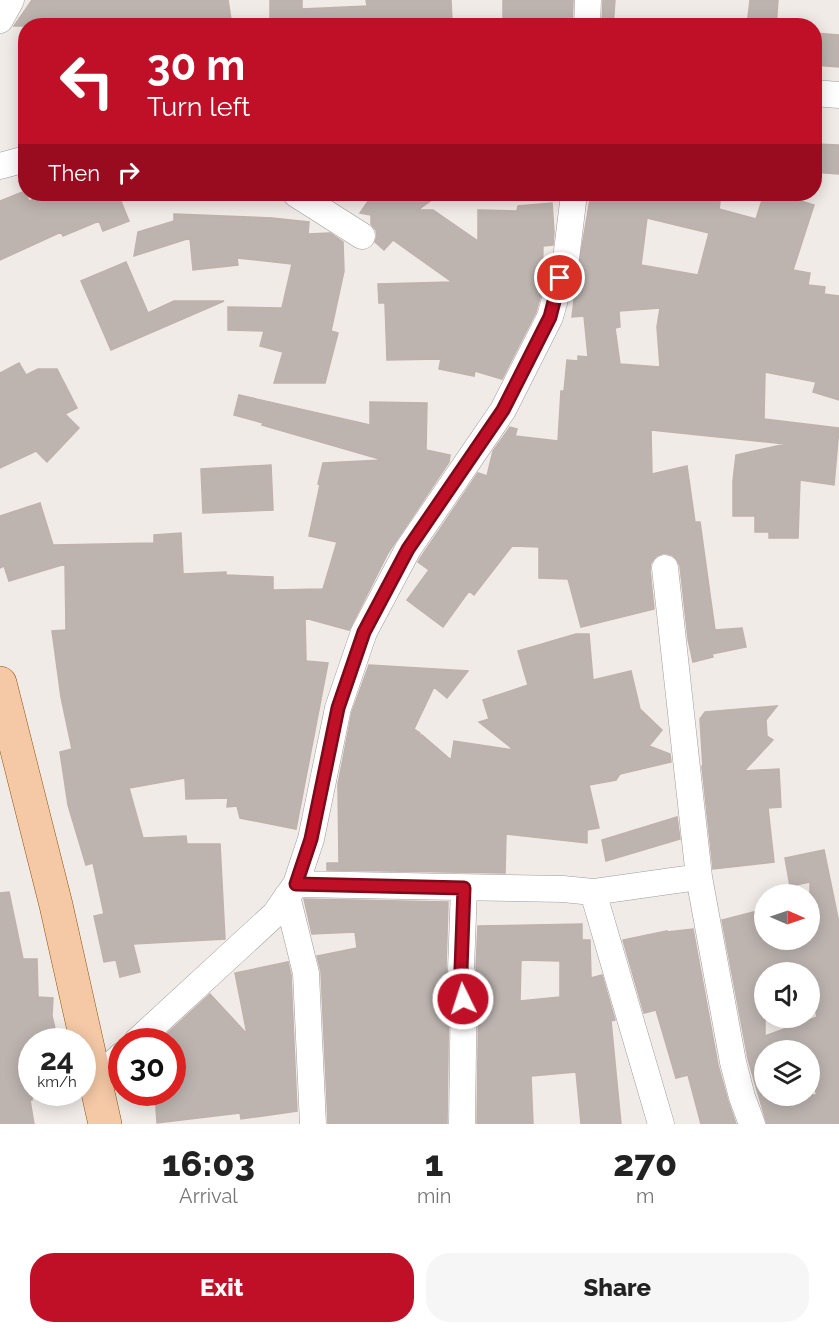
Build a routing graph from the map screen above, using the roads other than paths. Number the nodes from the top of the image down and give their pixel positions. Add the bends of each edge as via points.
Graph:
1 (11, 0) edge
2 (588, 0) edge
3 (587, 18) edge
4 (0, 20) edge
5 (822, 93) edge
6 (839, 94) edge
7 (18, 161) edge
8 (0, 166) edge
9 (307, 201) edge
10 (573, 201) edge
11 (362, 236) dead end
12 (665, 568) dead end
13 (0, 683) edge
14 (699, 877) junction
15 (464, 888) junction
16 (292, 890) junction
17 (593, 892) junction
18 (83, 1028) edge
19 (151, 1028) edge
20 (108, 1068) edge
21 (96, 1079) edge
22 (96, 1084) edge
23 (105, 1124) edge
24 (313, 1124) edge
25 (462, 1124) edge
26 (661, 1124) edge
27 (752, 1124) edge

1 - 4 street
2 - 3 street
5 - 6 street
7 - 8 street
9 - 11 street
10 - 16 street via 566,259 550,317 503,410 408,549 364,632 338,708 311,839
12 - 14 street
13 - 18 main road
14 - 17 street
14 - 27 street via 733,1062
15 - 16 street
15 - 17 street
15 - 25 street
16 - 19 street via 275,914
16 - 24 street via 306,973
17 - 26 street
20 - 21 street
22 - 23 main road

